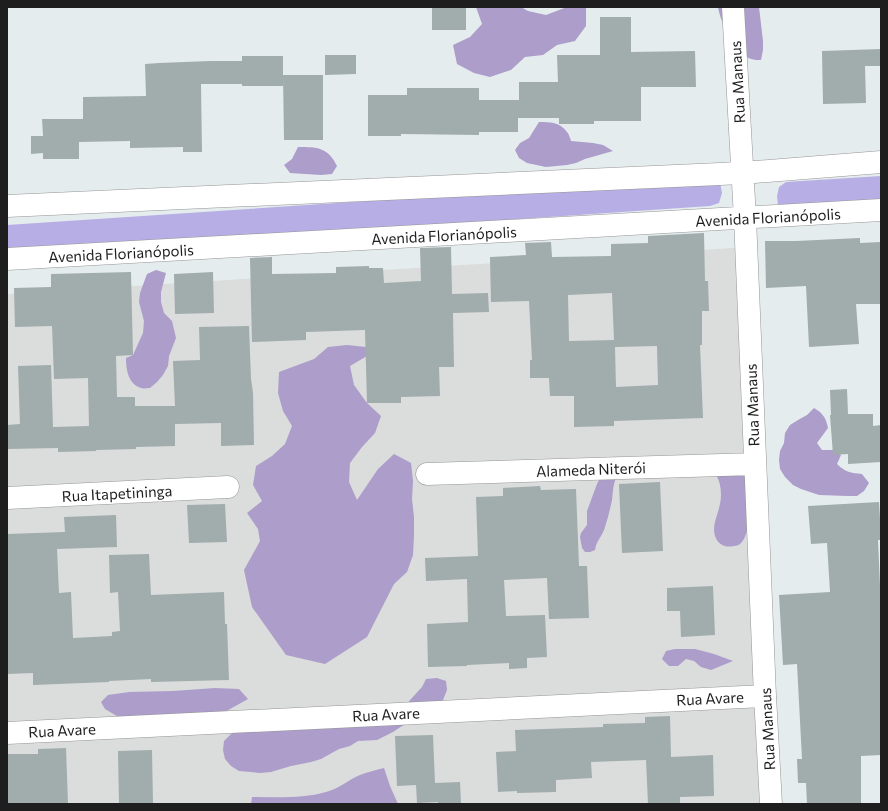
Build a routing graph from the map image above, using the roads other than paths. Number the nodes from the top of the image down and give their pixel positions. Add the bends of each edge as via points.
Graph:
1 (733, 7) edge
2 (881, 162) edge
3 (742, 173) junction
4 (7, 206) edge
5 (881, 210) edge
6 (745, 218) junction
7 (7, 259) edge
8 (755, 464) junction
9 (427, 474) dead end
10 (228, 487) dead end
11 (7, 498) edge
12 (765, 696) junction
13 (7, 733) edge
14 (771, 804) edge

1 - 3 street, Rua Manaus
2 - 3 street
3 - 4 street
3 - 6 street, Rua Manaus
5 - 6 street, Avenida Florianópolis
6 - 7 street, Avenida Florianópolis
6 - 8 street, Rua Manaus
8 - 9 street, Alameda Niterói
8 - 12 street, Rua Manaus
10 - 11 street, Rua Itapetininga
12 - 13 street, Rua Avare
12 - 14 street, Rua Manaus

